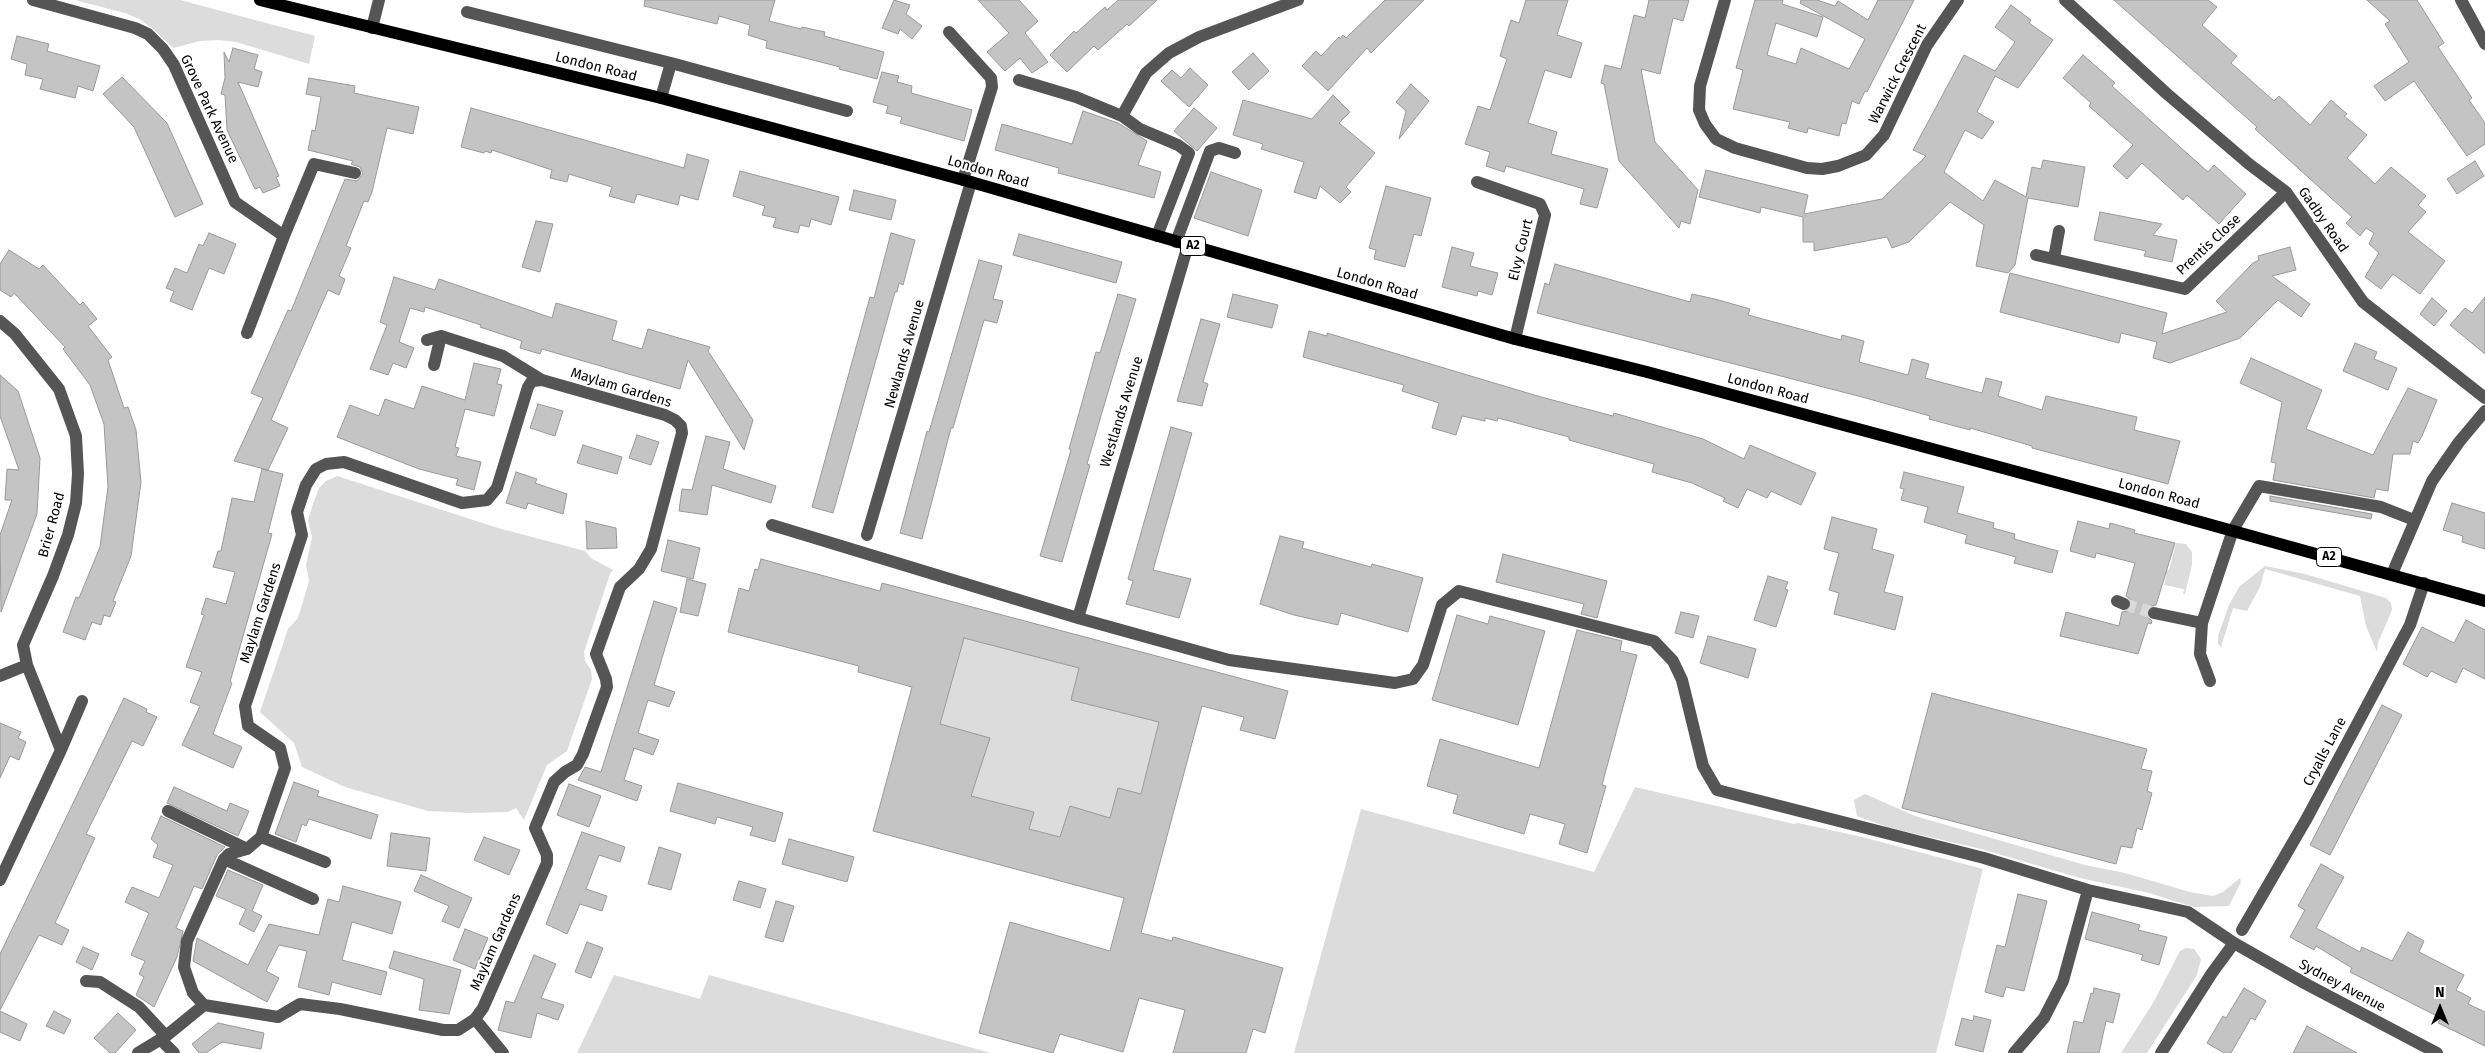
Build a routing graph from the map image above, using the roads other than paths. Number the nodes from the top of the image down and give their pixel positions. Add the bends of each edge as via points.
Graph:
1 (33, 0) edge
2 (260, 0) edge
3 (379, 0) edge
4 (1298, 0) edge
5 (1725, 0) edge
6 (1958, 0) edge
7 (2065, 0) edge
8 (2461, 0) edge
9 (467, 12) dead end
10 (372, 28) junction
11 (949, 32) dead end
12 (2485, 44) edge
13 (671, 63) junction
14 (1019, 80) dead end
15 (661, 98) junction
16 (847, 111) dead end
17 (1122, 116) junction
18 (1235, 153) dead end
19 (355, 173) dead end
20 (967, 181) junction
21 (1477, 182) dead end
22 (2286, 192) junction
23 (2059, 231) dead end
24 (284, 236) junction
25 (1157, 236) junction
26 (1182, 243) junction
27 (2036, 255) dead end
28 (2054, 258) junction
29 (0, 321) edge
30 (247, 333) dead end
31 (441, 336) junction
32 (1515, 339) junction
33 (427, 340) dead end
34 (434, 365) dead end
35 (542, 380) junction
36 (2485, 398) edge
37 (2485, 412) edge
38 (2414, 520) junction
39 (772, 526) dead end
40 (2233, 530) junction
41 (867, 534) dead end
42 (2392, 574) junction
43 (2424, 583) junction
44 (2485, 601) edge
45 (2154, 612) tunnel mouth
46 (1078, 618) junction
47 (2202, 623) junction
48 (27, 665) junction
49 (0, 676) edge
50 (2210, 681) dead end
51 (82, 701) dead end
52 (61, 750) junction
53 (168, 811) dead end
54 (261, 837) junction
55 (247, 849) junction
56 (224, 859) junction
57 (325, 862) dead end
58 (0, 880) edge
59 (2088, 890) junction
60 (313, 899) dead end
61 (2242, 930) dead end
62 (2234, 943) junction
63 (86, 981) dead end
64 (204, 1005) junction
65 (474, 1019) junction
66 (163, 1038) junction
67 (138, 1053) edge
68 (174, 1053) edge
69 (503, 1053) edge
70 (2014, 1053) edge
71 (2161, 1053) edge
72 (2437, 1053) edge

1 - 24 street, Grove Park Avenue via 148,34 174,65 235,202
2 - 10 main road, London Road / A2
3 - 10 street
4 - 17 street via 1208,33 1169,53 1146,73
5 - 6 street, Warwick Crescent via 1700,86 1699,110 1705,124 1716,139 1735,148 1807,168 1822,168 1838,166 1866,155 1884,135 1927,45
7 - 22 street, Gadby Road via 2166,93
8 - 12 street
9 - 13 street
10 - 15 main road, London Road / A2
11 - 20 street, Newlands Avenue via 992,78
13 - 15 street
13 - 16 street
14 - 17 street via 1076,97
15 - 20 main road, London Road / A2
17 - 25 street via 1140,129 1178,144 1190,153
18 - 26 street, Westlands Avenue via 1219,148 1210,151
19 - 24 street via 314,164
20 - 25 main road, London Road / A2
20 - 41 street, Newlands Avenue
21 - 32 street, Elvy Court via 1540,204 1545,215
22 - 28 street, Prentis Close via 2185,289
22 - 36 street, Gadby Road via 2363,302
23 - 28 street
24 - 30 street
25 - 26 main road, London Road / A2
26 - 32 main road, London Road / A2
26 - 46 street, Westlands Avenue
27 - 28 street, Prentis Close
29 - 48 street, Brier Road via 16,334 59,389 72,420 78,451 76,503 53,576 23,645
31 - 33 street
31 - 34 street
31 - 35 street via 503,356
32 - 40 main road, London Road / A2
35 - 54 street, Maylam Gardens via 532,381 528,386 497,488 487,500 462,502 344,462 316,469 306,485 298,512 302,535 245,706 248,726 280,748 286,768
35 - 65 street, Maylam Gardens via 665,415 681,426 682,433 651,549 640,569 620,587 596,654 607,687 583,754 577,765 554,782 535,828 547,855 547,863 484,1008
37 - 38 street via 2432,481
38 - 40 street via 2381,507 2260,486
38 - 42 street
39 - 46 street, Sydney Avenue
40 - 42 main road, London Road / A2
40 - 47 street
42 - 43 main road, London Road / A2
43 - 44 main road, London Road / A2
43 - 61 street, Cryalls Lane via 2410,625 2307,818
45 - 47 street
46 - 59 street, Sydney Avenue via 1229,660 1395,683 1414,679 1423,666 1442,605 1451,596 1460,591 1496,599 1654,642 1662,648 1682,680 1703,766 1717,790 1984,858
47 - 50 street via 2200,654
48 - 49 street
48 - 52 street, Brier Road
51 - 52 street
52 - 58 street
53 - 55 street
54 - 55 street, Maylam Gardens
54 - 57 street
55 - 56 street, Maylam Gardens via 229,854
56 - 60 street
56 - 64 street via 185,952 184,967 193,993
59 - 62 street, Sydney Avenue via 2188,912
59 - 70 street via 2063,981 2044,1018
62 - 71 street
62 - 72 street, Sydney Avenue
63 - 66 street via 100,982 139,1007
64 - 65 street, Maylam Gardens via 278,1016 300,1004 443,1030 458,1030
64 - 66 street
65 - 69 street
66 - 67 street
66 - 68 street

